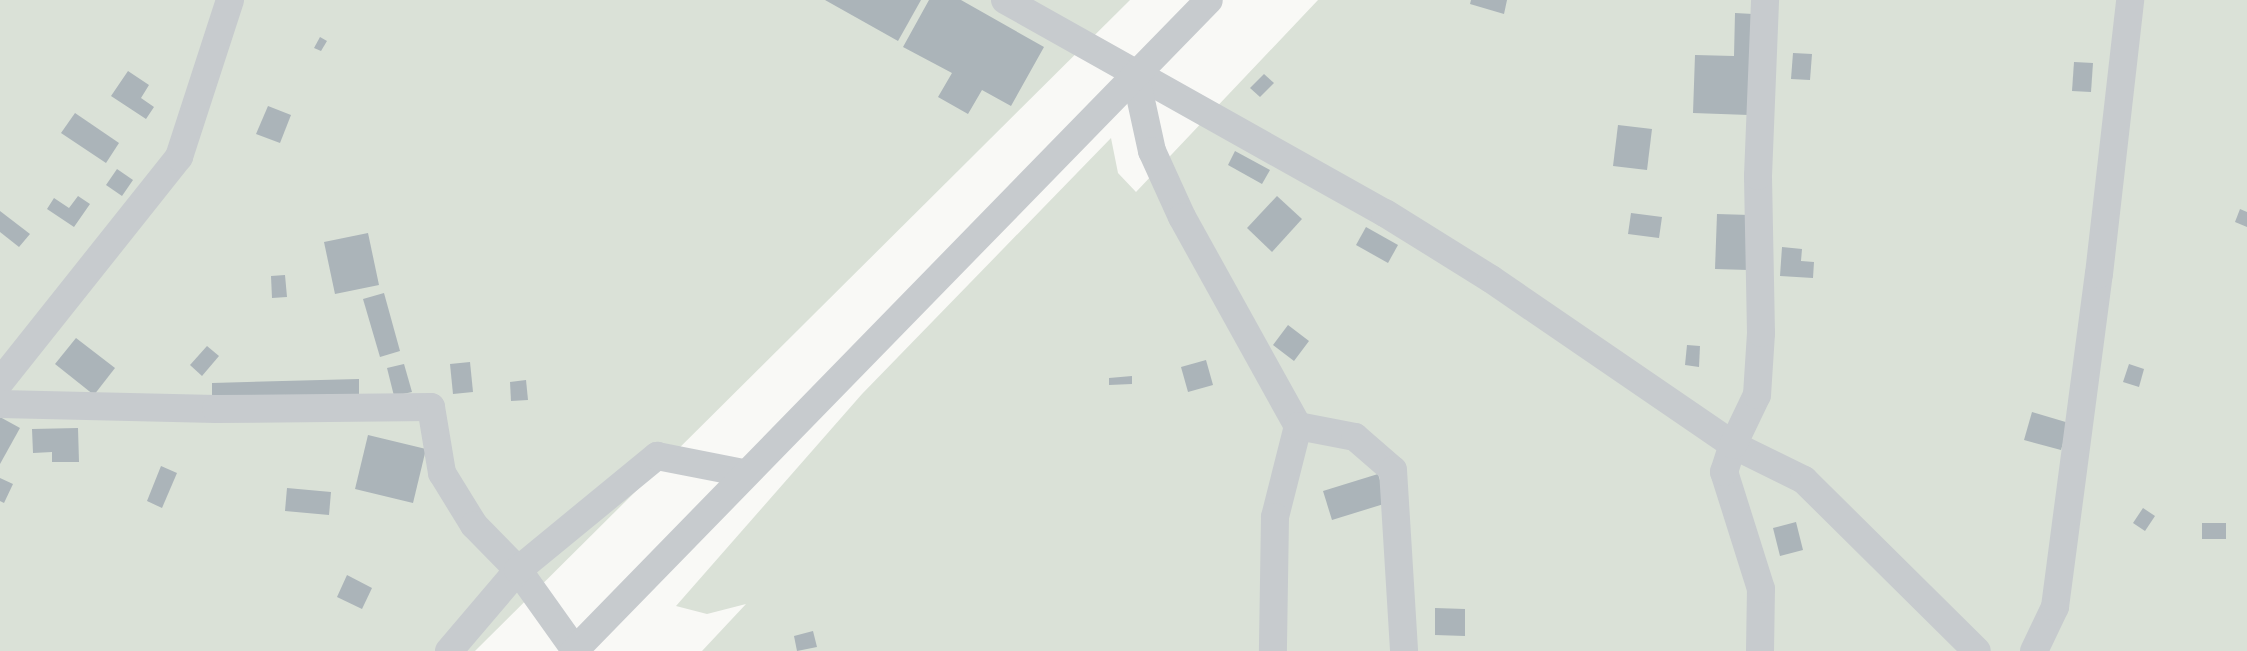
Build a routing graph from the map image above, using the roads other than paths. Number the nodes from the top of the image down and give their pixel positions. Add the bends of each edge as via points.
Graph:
1 (230, 0) edge
2 (1005, 0) edge
3 (1209, 0) edge
4 (1765, 0) edge
5 (2130, 0) edge
6 (1135, 73) junction
7 (0, 382) edge
8 (0, 404) edge
9 (1298, 426) junction
10 (1733, 444) junction
11 (744, 473) junction
12 (518, 570) junction
13 (1971, 649) edge
14 (574, 650) edge
15 (448, 651) edge
16 (1273, 651) edge
17 (1404, 651) edge
18 (1760, 651) edge
19 (2034, 651) edge

1 - 7 street via 179,157
2 - 6 street
3 - 6 street
4 - 10 street via 1758,176 1761,333 1757,395
5 - 19 street via 2099,274 2055,607
6 - 9 street via 1152,151 1182,217
6 - 10 street via 1385,213 1491,279
6 - 11 street
8 - 12 street via 216,409 431,407 442,473 474,525
9 - 16 street via 1275,517
9 - 17 street via 1355,437 1393,470
10 - 13 street via 1804,480
10 - 18 street via 1724,472 1761,589
11 - 12 street via 657,456
11 - 14 street
12 - 14 street
12 - 15 street

